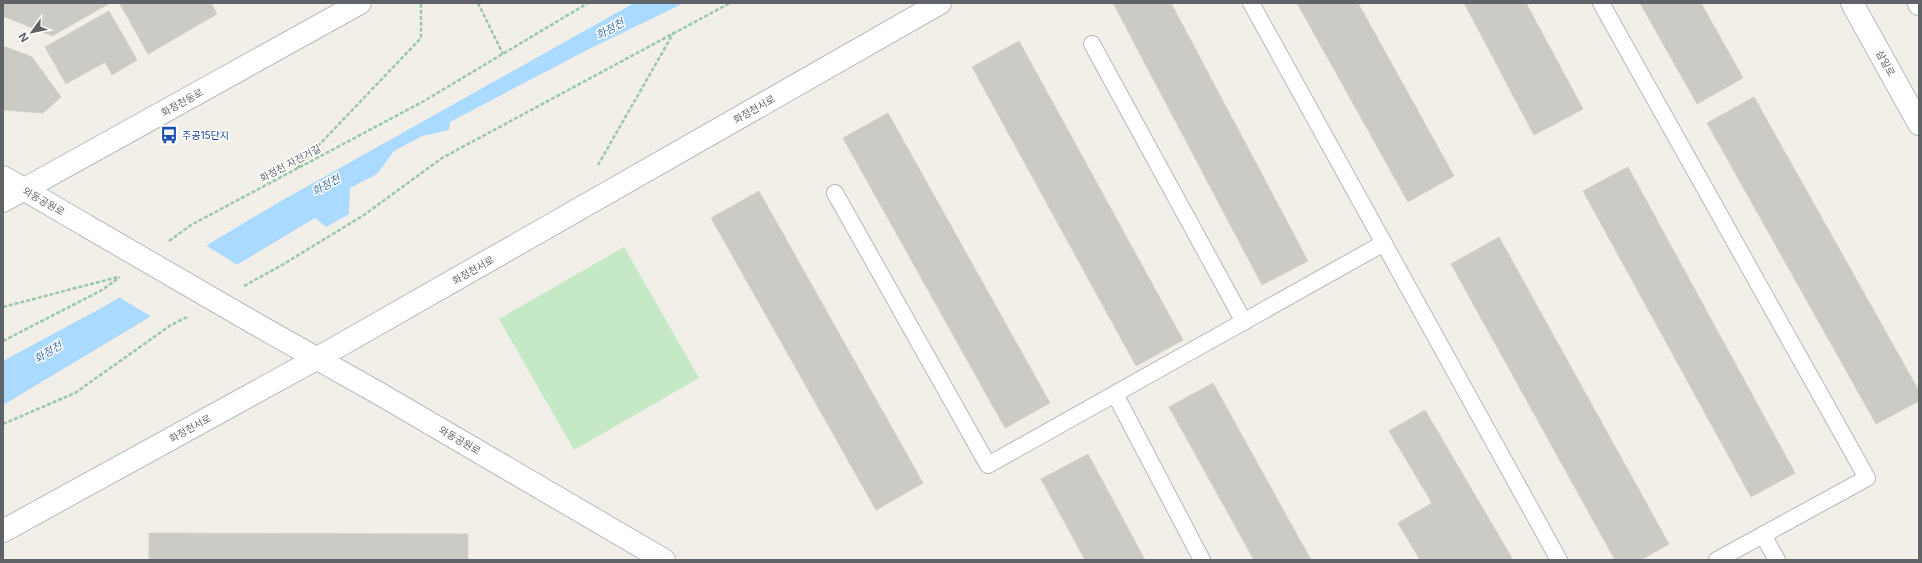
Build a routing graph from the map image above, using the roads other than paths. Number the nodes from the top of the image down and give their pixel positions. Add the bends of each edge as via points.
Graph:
1 (360, 3) edge
2 (940, 3) edge
3 (1251, 3) edge
4 (1601, 3) edge
5 (1852, 3) edge
6 (1092, 44) dead end
7 (1919, 124) edge
8 (3, 177) edge
9 (23, 190) junction
10 (836, 192) dead end
11 (3, 201) edge
12 (1384, 244) junction
13 (1244, 322) junction
14 (316, 359) junction
15 (1115, 394) junction
16 (3, 531) edge
17 (1763, 535) junction
18 (664, 560) edge
19 (1202, 560) edge
20 (1559, 560) edge
21 (1717, 560) edge
22 (1778, 560) edge

1 - 9 street, 화정천동로
2 - 14 street, 화정천서로
3 - 12 lane
4 - 17 lane via 1867,478
5 - 7 street, 삼일로
6 - 13 lane
8 - 9 street, 와동공원로
9 - 11 street, 화정천동로
9 - 14 street, 와동공원로, bridge
10 - 15 lane via 988,465
12 - 13 lane
12 - 20 lane
13 - 15 lane
14 - 16 street, 화정천서로
14 - 18 street, 와동공원로
15 - 19 lane
17 - 21 lane
17 - 22 lane

